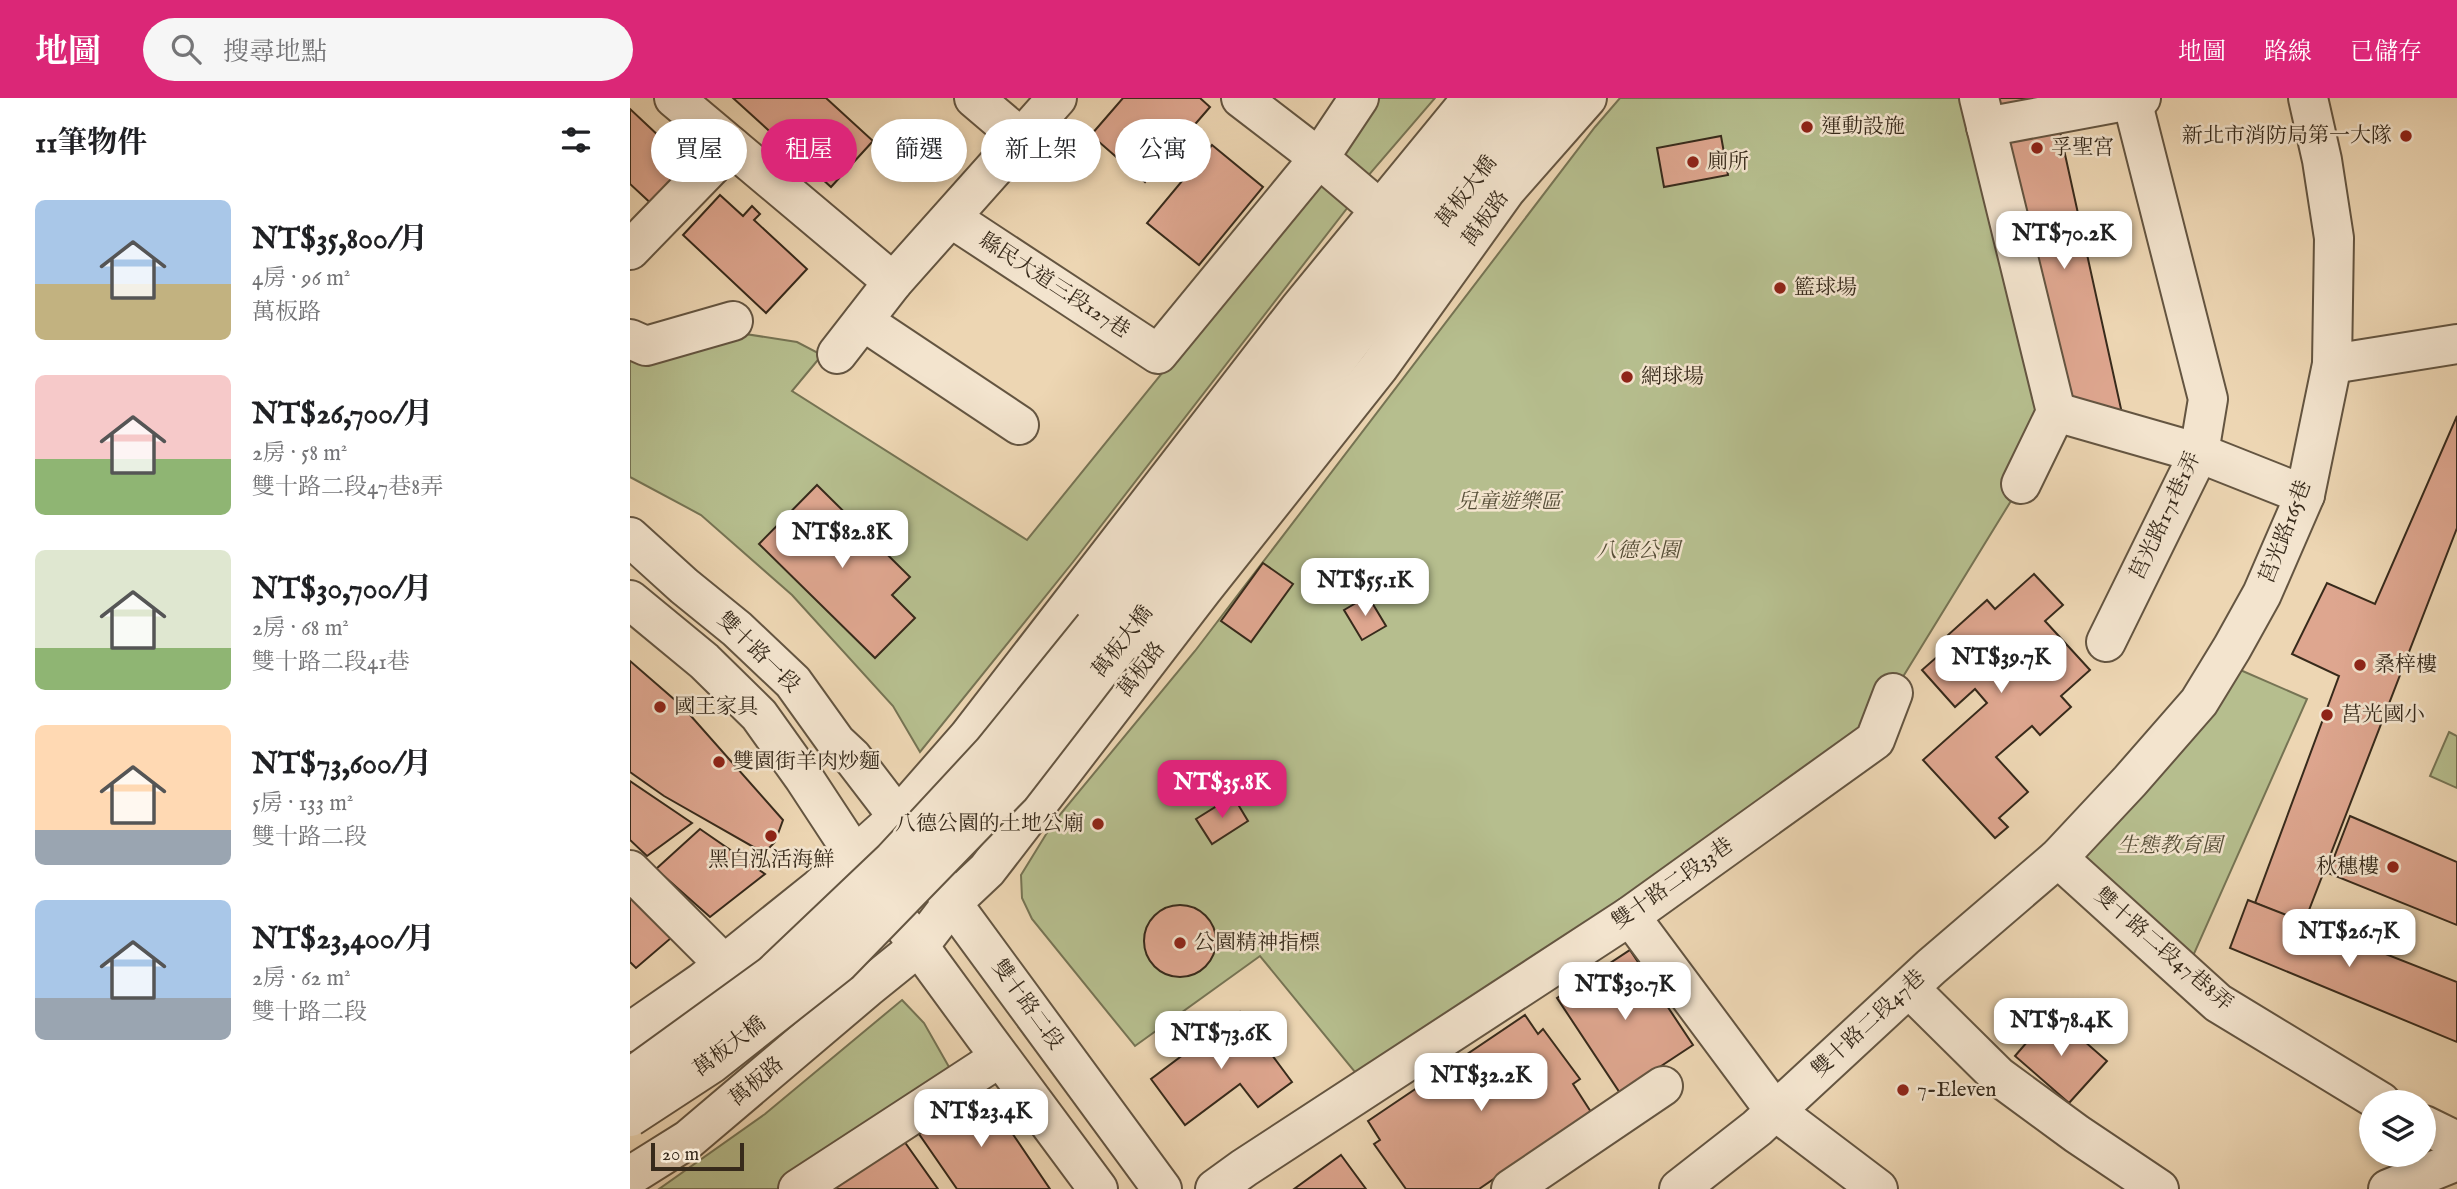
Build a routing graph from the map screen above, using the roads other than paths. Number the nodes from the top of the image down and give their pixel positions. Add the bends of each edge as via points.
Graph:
1 (674, 98) edge
2 (974, 98) edge
3 (1057, 98) edge
4 (1241, 98) edge
5 (1359, 98) edge
6 (1472, 98) edge
7 (1500, 98) edge
8 (1545, 98) edge
9 (1587, 98) edge
10 (2308, 98) edge
11 (2137, 99) edge
12 (1983, 112) edge
13 (699, 119) edge
14 (999, 119) edge
15 (1038, 119) edge
16 (1319, 158) junction
17 (747, 159) edge
18 (696, 182) edge
19 (982, 182) edge
20 (1379, 209) junction
21 (950, 218) junction
22 (630, 250) edge
23 (893, 282) junction
24 (733, 321) dead end
25 (863, 321) junction
26 (630, 339) edge
27 (2457, 344) edge
28 (837, 354) dead end
29 (2332, 363) junction
30 (2056, 412) junction
31 (1019, 425) dead end
32 (2199, 453) junction
33 (2021, 484) dead end
34 (2305, 495) junction
35 (630, 537) edge
36 (630, 600) edge
37 (1107, 637) junction
38 (2106, 642) dead end
39 (1893, 693) dead end
40 (898, 817) junction
41 (855, 857) junction
42 (2058, 858) junction
43 (630, 870) edge
44 (952, 903) junction
45 (1630, 916) junction
46 (919, 946) junction
47 (724, 964) junction
48 (1909, 988) junction
49 (630, 1032) edge
50 (999, 1058) junction
51 (630, 1077) edge
52 (759, 1080) junction
53 (1663, 1086) dead end
54 (2361, 1090) edge
55 (1775, 1111) junction
56 (630, 1116) edge
57 (2436, 1131) edge
58 (2457, 1141) edge
59 (2457, 1161) edge
60 (630, 1174) edge
61 (798, 1189) edge
62 (1098, 1189) edge
63 (1162, 1189) edge
64 (1215, 1189) edge
65 (1511, 1189) edge
66 (1679, 1189) edge
67 (1878, 1189) edge
68 (2159, 1189) edge
69 (2388, 1189) edge

1 - 13 street
2 - 14 street
3 - 15 street
4 - 16 street
5 - 16 street
6 - 20 street
7 - 37 street, 萬板大橋 via 1172,530
8 - 37 street, 萬板大橋
9 - 44 street, 萬板路 via 1506,190 1379,367 986,870
10 - 29 street, 莒光路165巷 via 2334,238
11 - 12 street
11 - 32 street, 莒光路171巷1弄 via 2208,399
12 - 30 street
16 - 20 street
16 - 21 street, 縣民大道三段127巷 via 1158,354
17 - 23 street
18 - 22 street
19 - 21 street
20 - 40 street via 968,737
21 - 23 street
23 - 25 street
24 - 26 street via 646,346
25 - 28 street
25 - 31 street
27 - 29 street
29 - 34 street, 莒光路165巷
30 - 32 street
30 - 33 street
32 - 34 street
32 - 38 street, 莒光路171巷1弄
34 - 42 street, 莒光路165巷 via 2262,594 2199,702
35 - 40 street, 雙十路一段 via 793,682
36 - 41 street, 雙十路一段 via 704,661 759,715
37 - 51 street, 萬板大橋, bridge via 893,860 772,975
37 - 56 street, 萬板大橋, bridge via 1011,786 839,963 711,1064
39 - 45 street, 雙十路二段33巷 via 1875,740
40 - 41 street
40 - 44 street, 雙十路二段
41 - 46 street
41 - 47 street
42 - 48 street, 雙十路二段47巷
42 - 54 street, 雙十路二段47巷8弄 via 2218,1003
43 - 47 street
44 - 46 street, 萬板路
44 - 63 street, 雙十路二段
45 - 55 street
45 - 64 street, 雙十路二段33巷
46 - 50 street
46 - 52 street, 萬板路
47 - 49 street
47 - 52 street via 779,1016 777,1039
48 - 55 street, 雙十路二段47巷
48 - 68 street via 1998,1076
50 - 61 street
50 - 62 street
52 - 60 street, 萬板路 via 689,1139
53 - 65 street
55 - 66 street, 雙十路二段47巷
55 - 67 street
57 - 58 street
59 - 69 street

